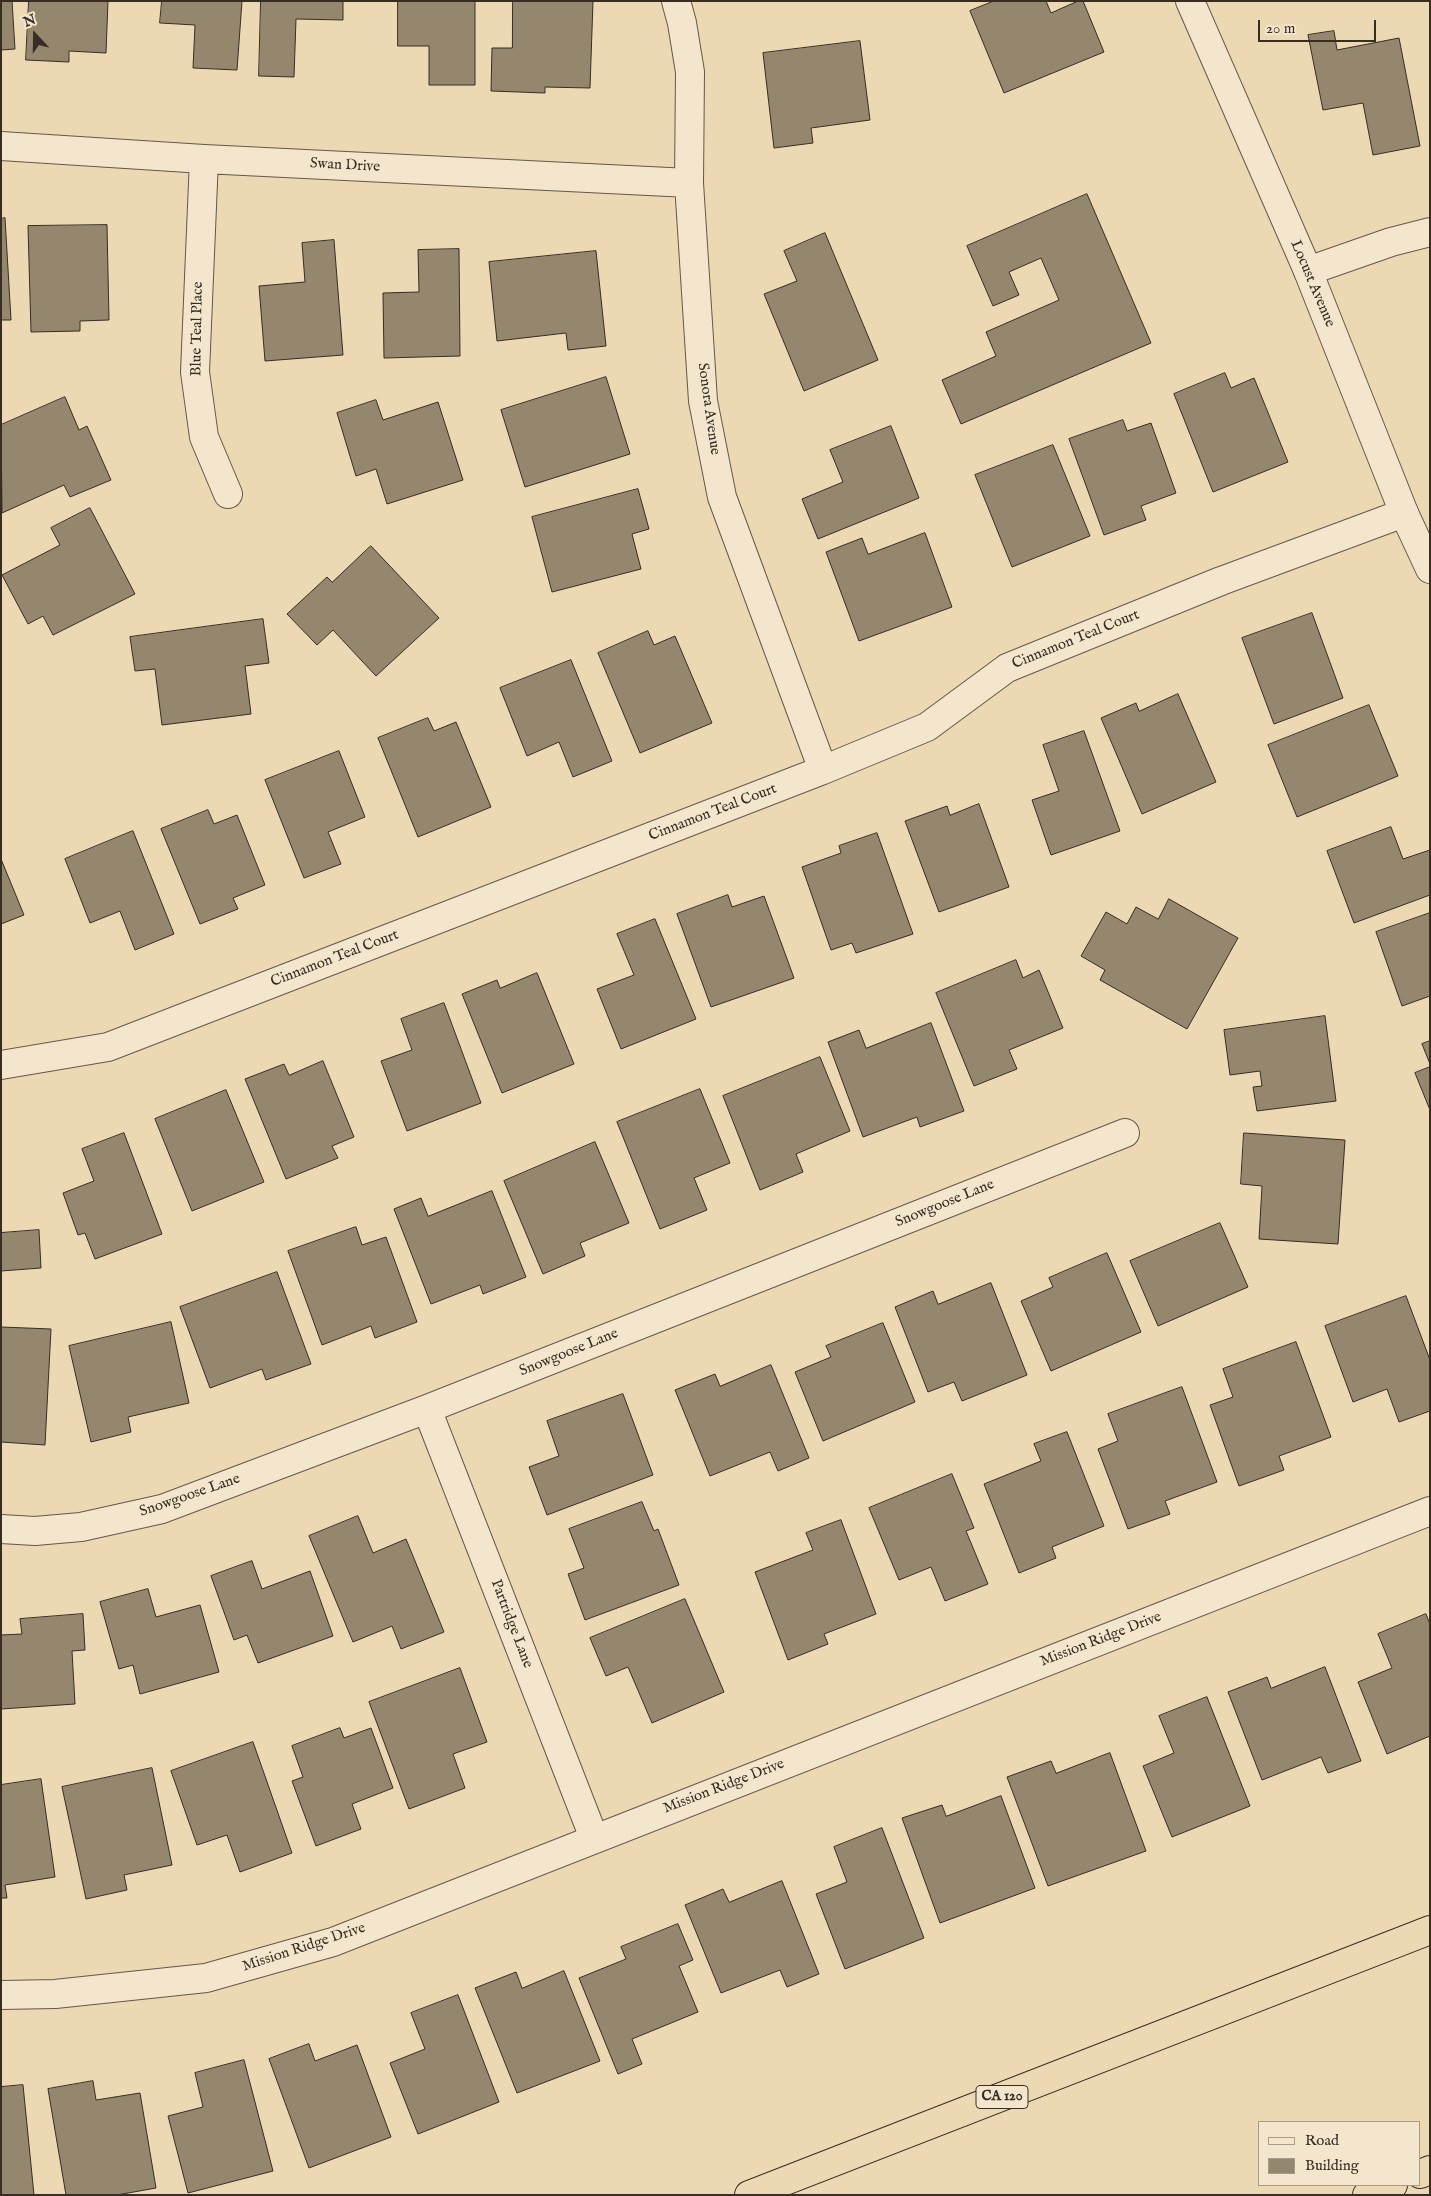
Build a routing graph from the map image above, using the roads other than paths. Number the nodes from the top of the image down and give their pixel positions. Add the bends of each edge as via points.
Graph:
1 (676, 1) edge
2 (1190, 1) edge
3 (1, 146) edge
4 (204, 159) junction
5 (688, 183) junction
6 (1430, 232) edge
7 (1308, 271) junction
8 (228, 494) dead end
9 (1404, 513) junction
10 (1430, 569) edge
11 (823, 770) junction
12 (1, 1065) edge
13 (1125, 1133) dead end
14 (427, 1409) junction
15 (1430, 1511) edge
16 (1, 1529) edge
17 (594, 1838) junction
18 (1430, 1930) edge
19 (1, 1995) edge
20 (1390, 2186) edge
21 (750, 2195) edge
22 (1367, 2195) edge

1 - 5 street, Sonora Avenue via 690,72
2 - 7 street, Locust Avenue
3 - 4 street, Swan Drive
4 - 5 street, Swan Drive
4 - 8 street, Blue Teal Place via 195,372 204,437
5 - 11 street, Sonora Avenue via 703,401 722,497
6 - 7 street
7 - 9 street, Locust Avenue
9 - 10 street, Locust Avenue
9 - 11 street, Cinnamon Teal Court via 1221,581 1007,668 927,727
11 - 12 street, Cinnamon Teal Court via 108,1047
13 - 14 street, Snowgoose Lane
14 - 16 street, Snowgoose Lane via 162,1509 82,1527 35,1531
14 - 17 street, Partridge Lane
15 - 17 street, Mission Ridge Drive
17 - 19 street, Mission Ridge Drive via 333,1942 206,1978 55,1994
18 - 21 highway, CA 120
20 - 22 highway

